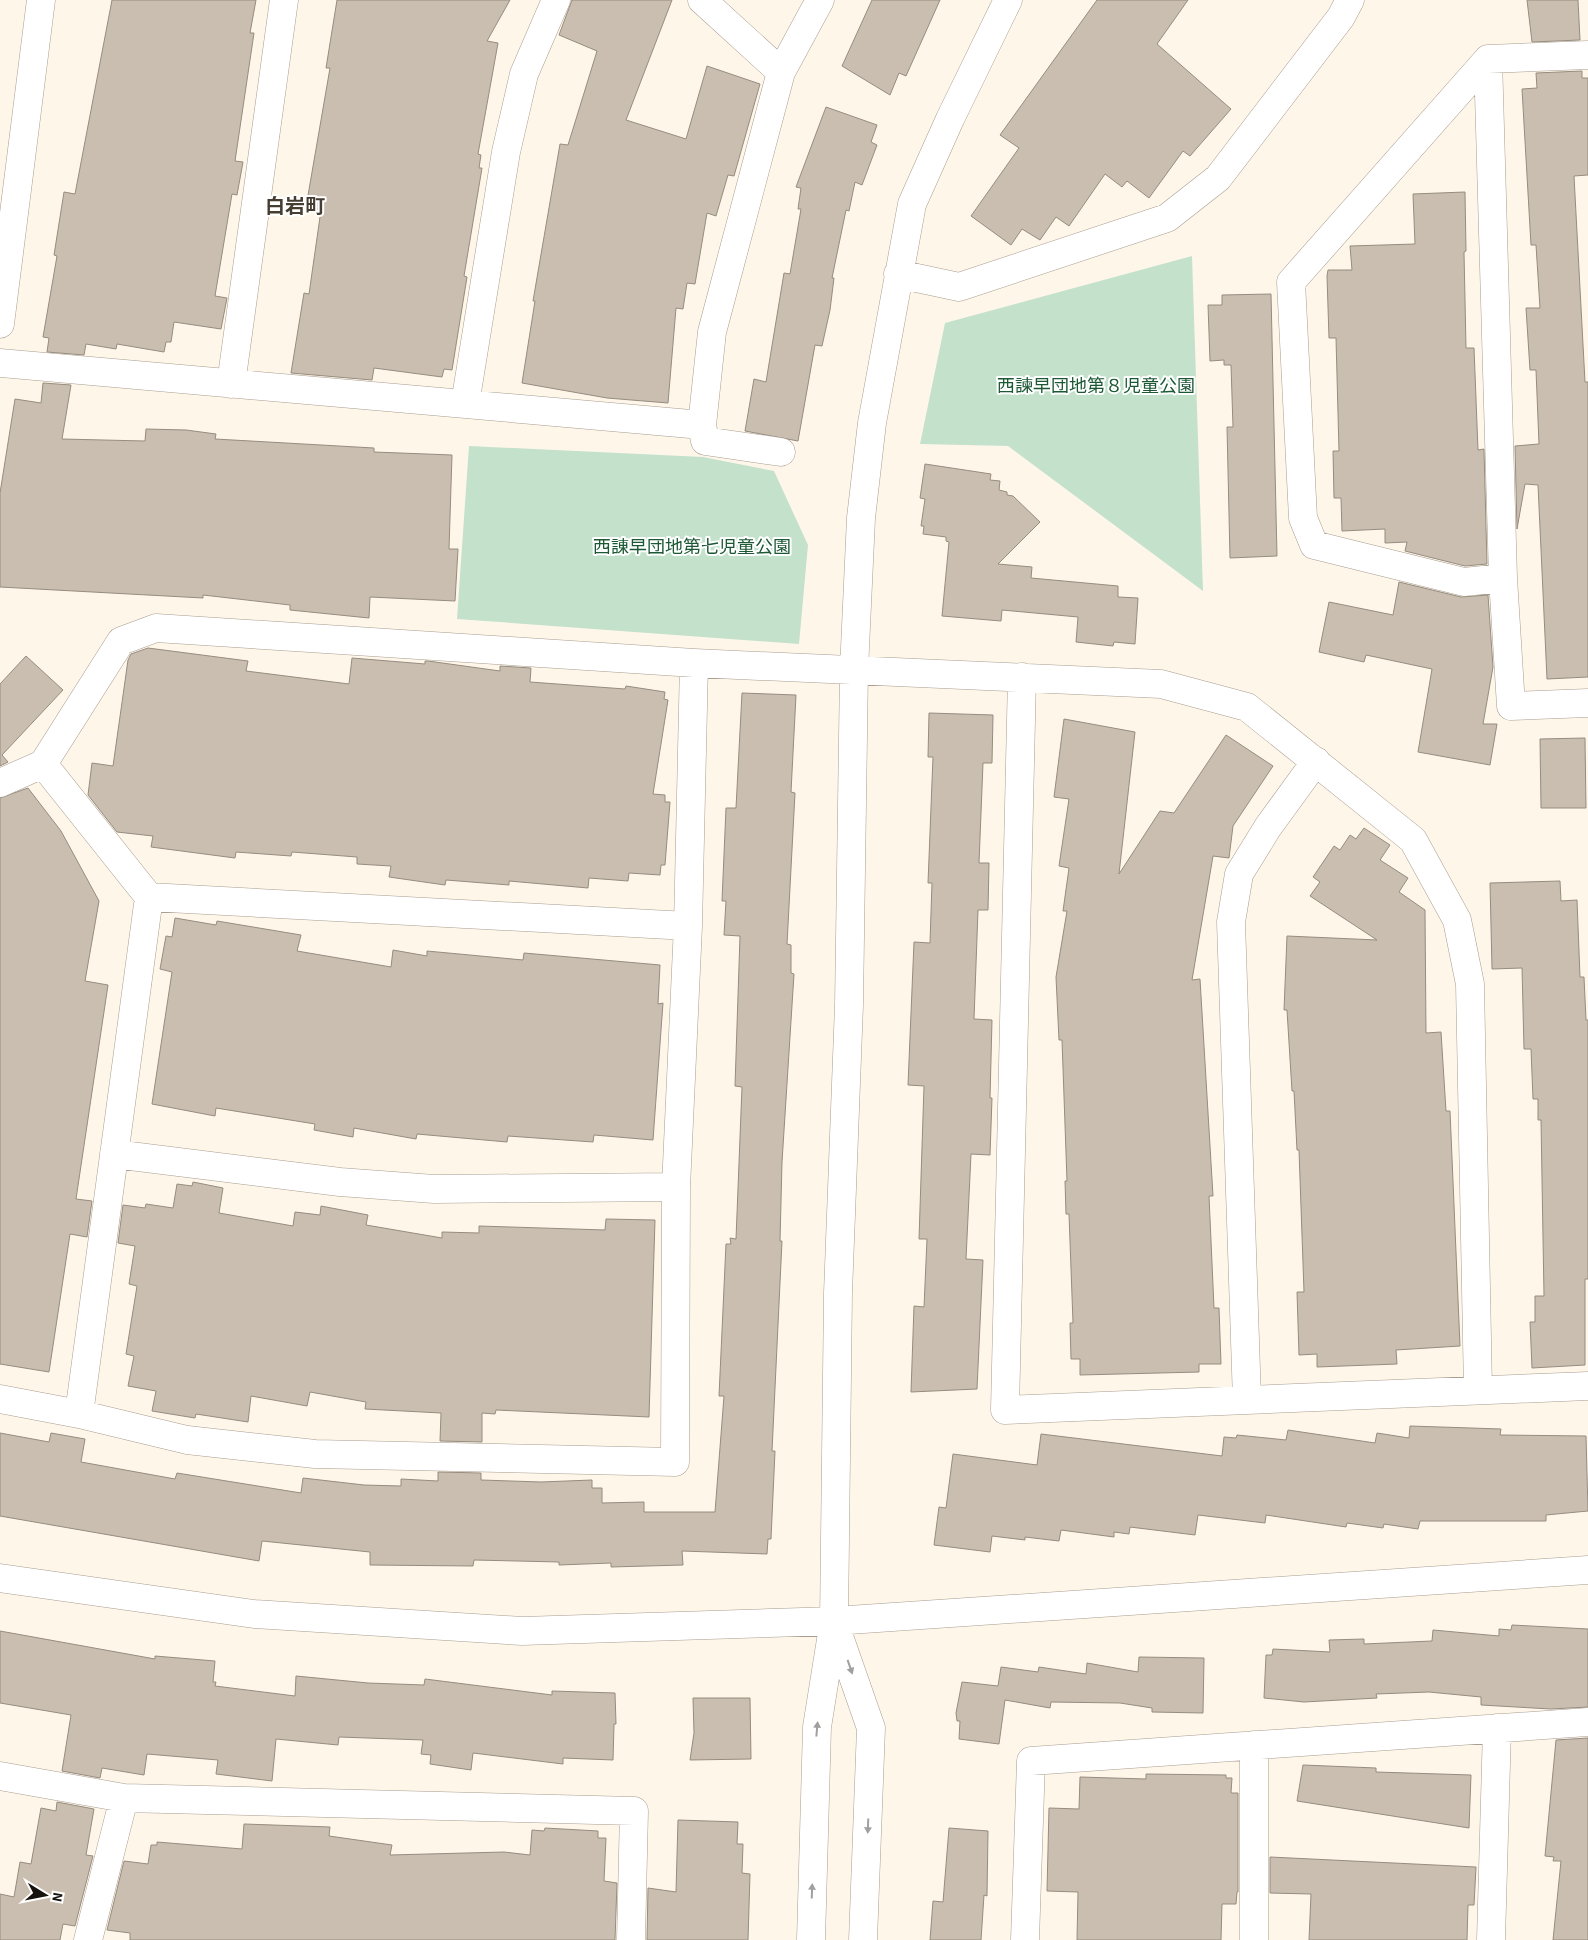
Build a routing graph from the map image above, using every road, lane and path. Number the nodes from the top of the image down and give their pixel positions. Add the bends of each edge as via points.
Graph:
1 (41, 0) edge
2 (284, 0) edge
3 (556, 0) edge
4 (702, 0) edge
5 (820, 0) edge
6 (1008, 0) edge
7 (1350, 0) edge
8 (1588, 55) edge
9 (1488, 59) junction
10 (781, 72) junction
11 (898, 274) junction
12 (0, 324) edge
13 (0, 363) edge
14 (230, 384) junction
15 (465, 404) junction
16 (702, 426) junction
17 (781, 452) dead end
18 (1503, 578) junction
19 (694, 663) junction
20 (854, 670) junction
21 (1022, 677) junction
22 (1588, 703) edge
23 (1316, 761) junction
24 (43, 764) junction
25 (0, 783) edge
26 (149, 897) junction
27 (688, 926) junction
28 (114, 1154) junction
29 (676, 1187) junction
30 (1588, 1386) edge
31 (1478, 1390) junction
32 (0, 1399) edge
33 (1247, 1400) junction
34 (78, 1414) junction
35 (1588, 1570) edge
36 (0, 1578) edge
37 (834, 1621) junction
38 (1588, 1722) edge
39 (1497, 1728) junction
40 (1254, 1745) junction
41 (0, 1776) edge
42 (124, 1798) junction
43 (88, 1940) edge
44 (631, 1940) edge
45 (811, 1940) edge
46 (864, 1940) edge
47 (1025, 1940) edge
48 (1254, 1940) edge
49 (1491, 1940) edge

1 - 12 street
2 - 14 street
3 - 15 street via 524,74 506,152
4 - 10 street
5 - 10 street
6 - 11 street via 912,204
7 - 11 street via 1341,17 1218,178 1166,218 959,287
8 - 9 street
9 - 18 street
9 - 18 street via 1291,282 1303,518 1314,545 1464,582
10 - 16 street via 712,332
11 - 20 street via 872,423 861,518
13 - 14 street
14 - 15 street
15 - 16 street
16 - 17 street via 705,441
18 - 22 street via 1511,706
19 - 20 street
19 - 24 street via 156,628 121,641
19 - 27 street
20 - 21 street
20 - 37 street via 849,1005 838,1293
21 - 23 street via 1161,684 1247,707
21 - 33 street via 1005,1410
23 - 31 street via 1413,840 1457,920 1470,984
23 - 33 street via 1268,827 1239,874 1230,922
24 - 25 street
24 - 26 street
26 - 27 street
26 - 28 street
27 - 29 street
28 - 29 street via 340,1182 434,1189
28 - 34 street
29 - 34 street via 675,1462 315,1454 187,1440
30 - 31 street
31 - 33 street
32 - 34 street
35 - 37 street
36 - 37 street via 254,1614 522,1631
45 -> 37 street via 817,1727
37 -> 46 street via 871,1728
38 - 39 street
39 - 40 street
39 - 49 street
40 - 47 street via 1031,1761
40 - 48 street
41 - 42 street
42 - 43 street
42 - 44 street via 634,1811

